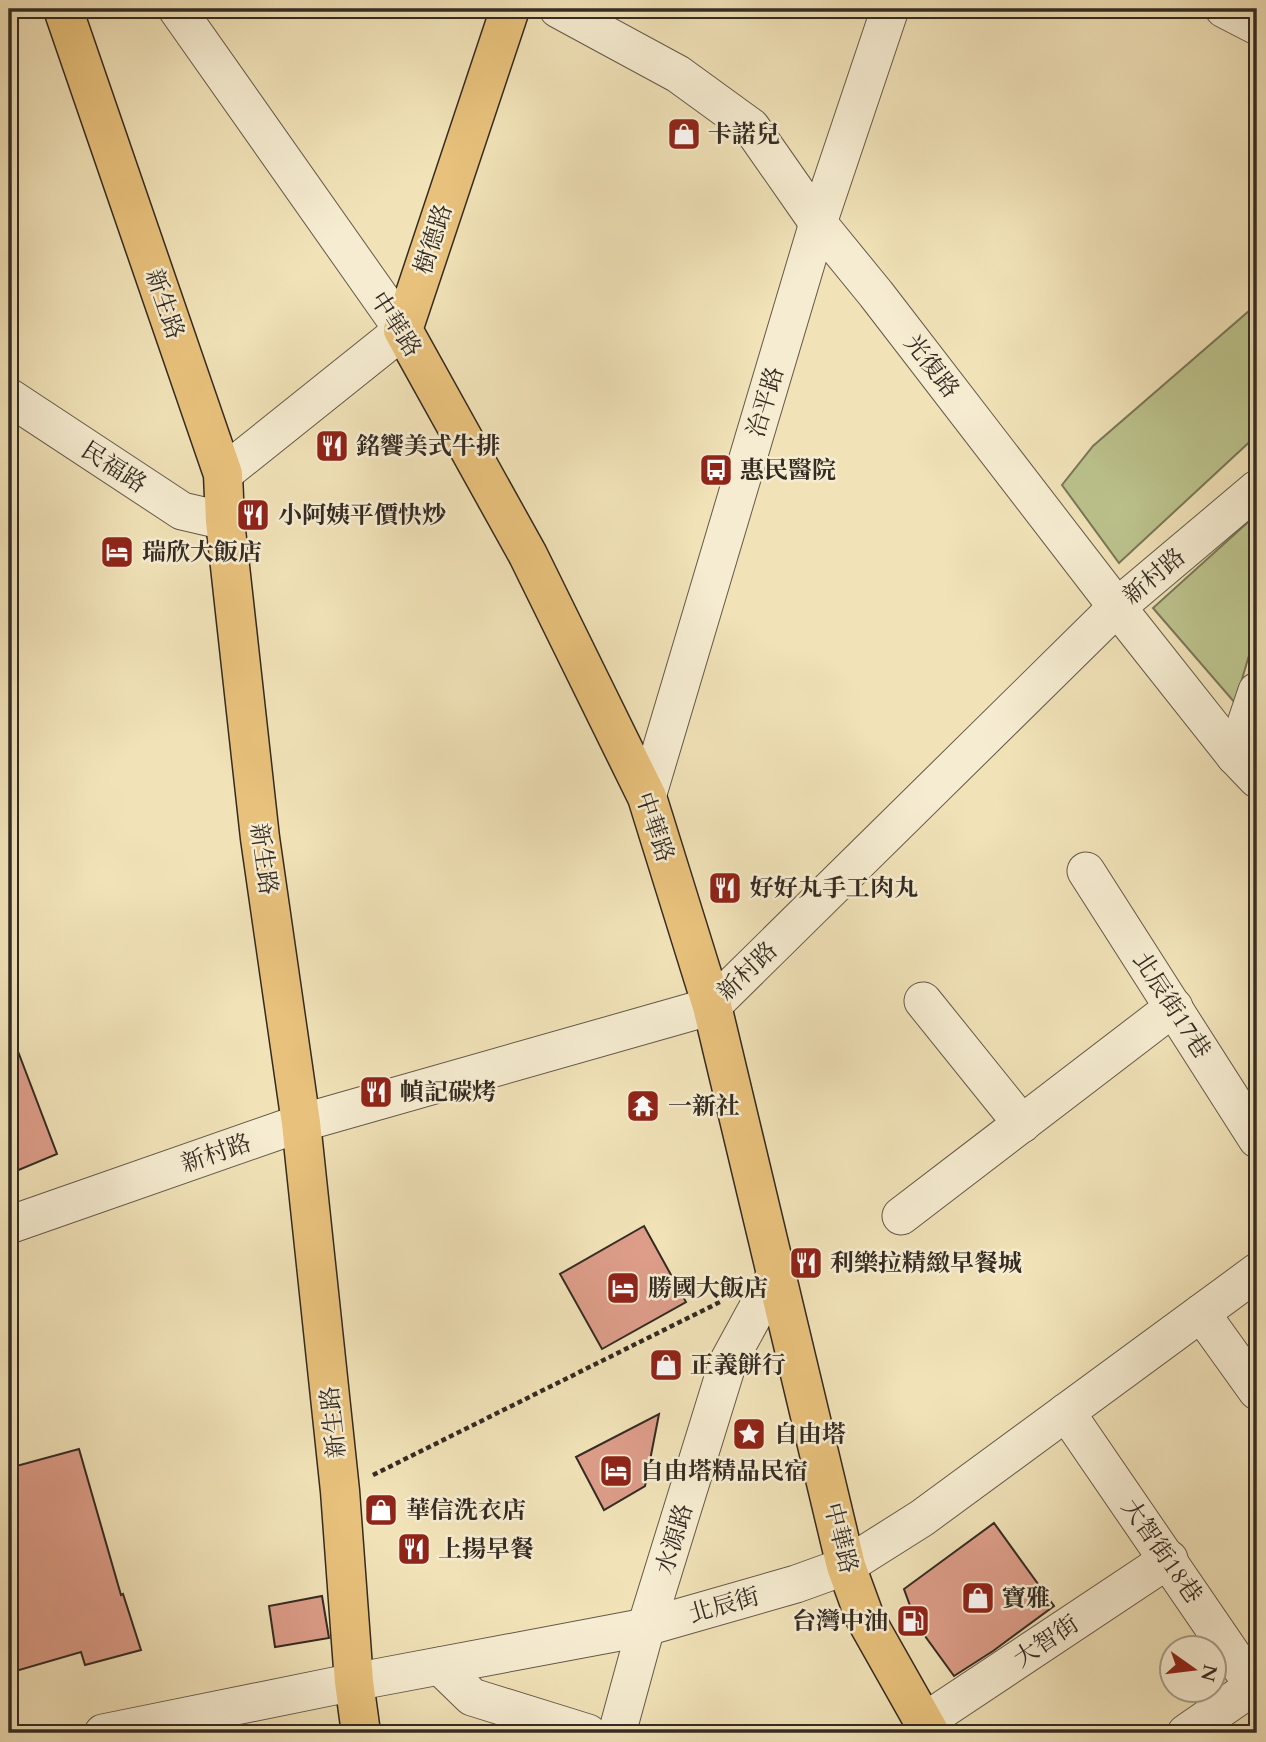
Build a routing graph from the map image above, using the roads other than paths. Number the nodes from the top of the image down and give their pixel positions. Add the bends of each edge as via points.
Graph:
1 (64, 9) edge
2 (177, 9) edge
3 (510, 9) edge
4 (558, 9) edge
5 (890, 9) edge
6 (1224, 9) edge
7 (1257, 26) edge
8 (818, 223) junction
9 (403, 330) junction
10 (9, 397) edge
11 (223, 474) junction
12 (1257, 489) edge
13 (225, 521) junction
14 (1117, 607) junction
15 (1257, 691) edge
16 (1246, 768) edge
17 (647, 797) junction
18 (1086, 872) dead end
19 (923, 1001) dead end
20 (712, 1006) junction
21 (1174, 1007) junction
22 (301, 1123) junction
23 (1022, 1124) junction
24 (1257, 1139) edge
25 (901, 1216) dead end
26 (9, 1225) edge
27 (1257, 1272) edge
28 (776, 1274) junction
29 (1201, 1313) junction
30 (1257, 1391) edge
31 (1066, 1412) junction
32 (1169, 1559) junction
33 (846, 1566) junction
34 (646, 1628) junction
35 (440, 1666) junction
36 (355, 1682) junction
37 (1256, 1688) edge
38 (927, 1728) edge
39 (103, 1733) edge
40 (362, 1733) edge
41 (588, 1733) edge
42 (617, 1733) edge
43 (1186, 1733) edge

1 - 11 main road, 新生路
2 - 9 street, 中華路
3 - 9 main road, 樹德路
4 - 8 street, 光復路 via 678,74 751,127
5 - 8 street, 治平路
6 - 7 street
8 - 14 street, 光復路
8 - 17 street, 治平路
9 - 11 street
9 - 17 main road, 中華路 via 527,555
10 - 13 street, 民福路 via 182,511
11 - 13 main road, 新生路
12 - 14 street, 新村路
13 - 22 main road, 新生路 via 260,838
14 - 16 street, 光復路
14 - 20 street, 新村路
15 - 16 street
17 - 20 main road, 中華路
18 - 21 street, 北辰街17巷
19 - 23 street
20 - 22 street, 新村路
20 - 28 main road, 中華路
21 - 23 street
21 - 24 street, 北辰街17巷
22 - 26 street, 新村路
22 - 36 main road, 新生路
23 - 25 street
27 - 29 street, 北辰街
28 - 33 main road, 中華路
28 - 34 street, 水源路 via 728,1362
29 - 30 street
29 - 31 street, 北辰街
31 - 32 street, 大智街18巷
31 - 33 street, 北辰街 via 922,1518
32 - 37 street, 大智街18巷
32 - 38 street, 大智街
33 - 34 street, 北辰街
33 - 38 main road, 中華路 via 865,1618
34 - 35 street, 北辰街
34 - 42 street, 水源路
35 - 36 street, 北辰街
35 - 41 street via 472,1698
36 - 39 street, 北辰街
36 - 40 main road, 新生路
37 - 43 street

